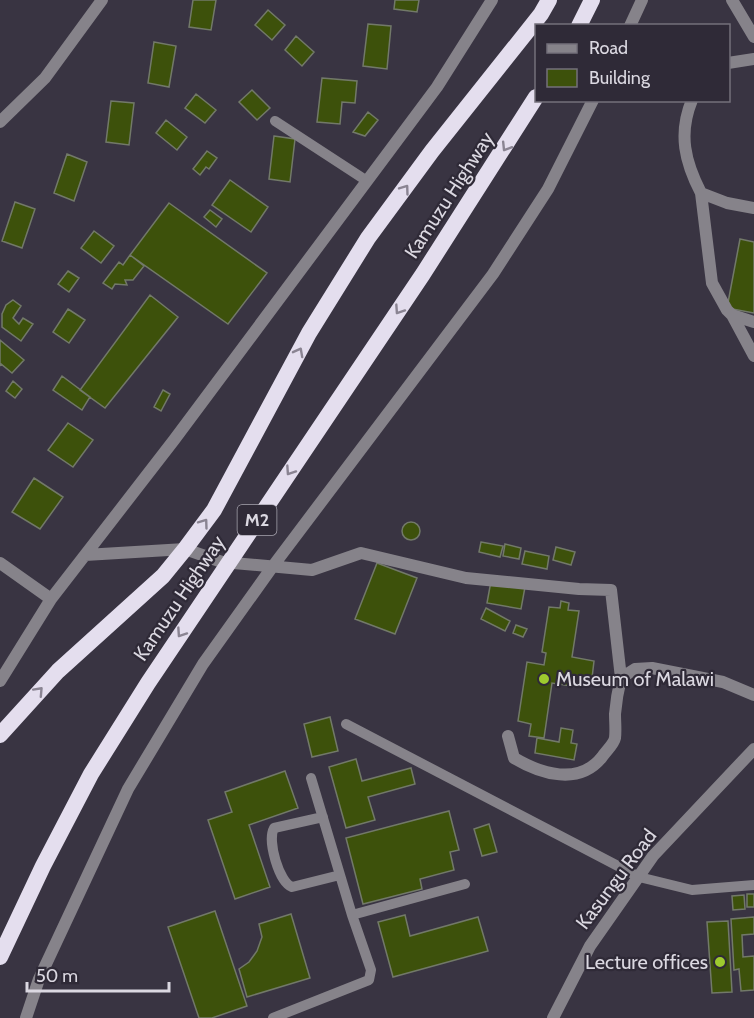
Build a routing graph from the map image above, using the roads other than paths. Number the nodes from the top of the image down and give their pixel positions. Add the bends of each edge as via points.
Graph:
1 (102, 0) edge
2 (492, 0) edge
3 (549, 0) edge
4 (591, 0) edge
5 (642, 0) edge
6 (732, 0) edge
7 (580, 24) edge
8 (631, 24) edge
9 (754, 37) edge
10 (754, 59) edge
11 (730, 63) edge
12 (535, 100) edge
13 (592, 102) edge
14 (691, 102) edge
15 (275, 121) dead end
16 (0, 122) edge
17 (367, 181) junction
18 (701, 193) junction
19 (754, 208) edge
20 (732, 315) junction
21 (754, 322) edge
22 (754, 356) edge
23 (185, 549) junction
24 (85, 555) junction
25 (0, 563) edge
26 (228, 563) junction
27 (273, 566) junction
28 (51, 598) junction
29 (621, 678) junction
30 (0, 681) edge
31 (754, 695) edge
32 (345, 724) dead end
33 (0, 735) edge
34 (508, 736) dead end
35 (754, 749) edge
36 (311, 778) dead end
37 (323, 817) junction
38 (340, 875) junction
39 (639, 877) junction
40 (465, 884) dead end
41 (754, 885) edge
42 (352, 915) junction
43 (0, 957) edge
44 (26, 1018) edge
45 (273, 1018) edge
46 (553, 1018) edge

1 - 16 street via 45,78
2 - 17 street via 437,87
23 -> 3 highway, Kamuzu Highway / M2 via 214,510 309,333 368,238
4 - 7 highway
5 - 8 street
6 - 9 street
10 - 11 street
12 -> 26 highway, Kamuzu Highway / M2
13 - 27 street via 548,189 493,274
14 - 18 street via 683,144 690,172
15 - 17 lane
17 - 24 street
18 - 19 street
18 - 20 street via 711,283
20 - 21 street
20 - 22 street
23 - 24 street
23 - 26 street
33 -> 23 highway, Kamuzu Highway / M2 via 58,671 163,576
24 - 28 street
25 - 28 street
26 - 27 street
26 -> 43 highway, Kamuzu Highway / M2 via 91,774
27 - 29 street via 312,570 361,553 466,578 611,590
27 - 44 street via 202,664 128,789 39,979
28 - 30 street
29 - 31 street via 635,669 652,668 723,682
29 - 34 street via 616,696 615,740 585,771 551,775 528,766 514,758
32 - 39 lane
35 - 39 street, Kasungu Road via 653,856
36 - 37 lane
37 - 38 lane
37 - 38 lane via 274,828 271,840 281,877 292,887
38 - 42 lane
39 - 41 lane via 692,890
39 - 46 street, Kasungu Road via 590,946
40 - 42 lane
42 - 45 lane via 371,970 369,980

